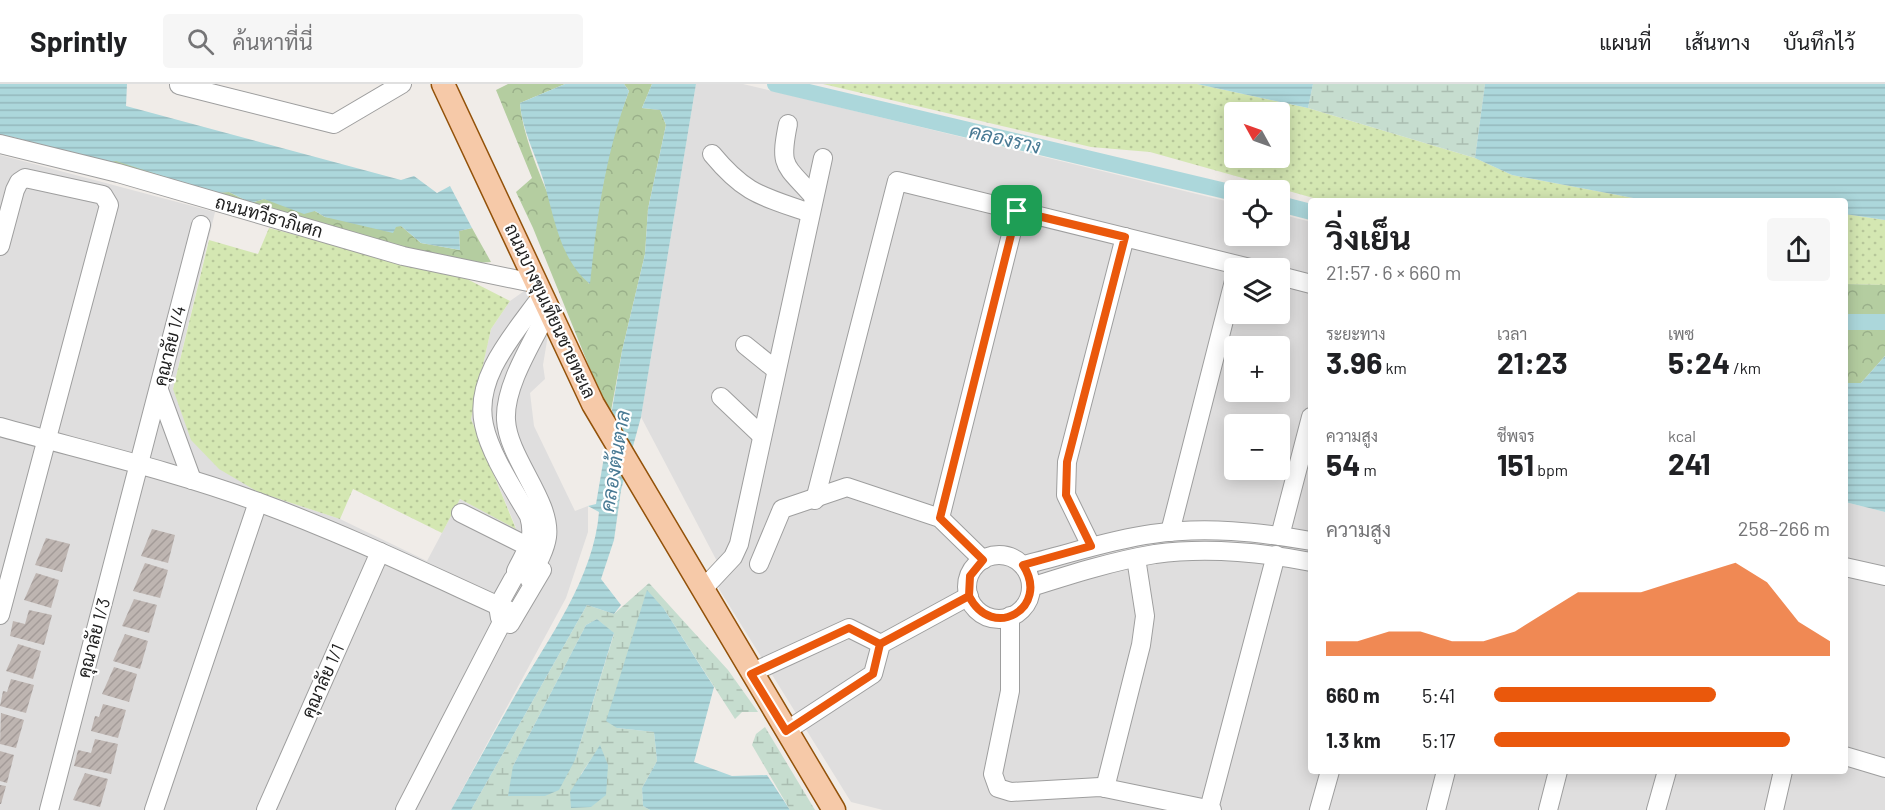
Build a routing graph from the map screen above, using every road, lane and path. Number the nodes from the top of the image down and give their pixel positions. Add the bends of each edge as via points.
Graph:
1 (402, 84) edge
2 (443, 84) edge
3 (179, 85) edge
4 (788, 124) dead end
5 (0, 144) edge
6 (712, 154) dead end
7 (823, 158) dead end
8 (812, 205) junction
9 (1017, 211) junction
10 (201, 225) dead end
11 (1125, 237) junction
12 (0, 246) edge
13 (1224, 266) edge
14 (1290, 279) edge
15 (1308, 283) edge
16 (543, 296) junction
17 (1226, 324) edge
18 (745, 345) dead end
19 (776, 370) junction
20 (159, 390) junction
21 (721, 397) dead end
22 (0, 427) edge
23 (1308, 429) edge
24 (762, 436) junction
25 (47, 440) junction
26 (139, 465) junction
27 (192, 480) junction
28 (815, 500) junction
29 (258, 502) junction
30 (461, 513) dead end
31 (940, 518) junction
32 (548, 527) junction
33 (1170, 532) junction
34 (1280, 536) junction
35 (1308, 541) edge
36 (1091, 546) junction
37 (535, 550) junction
38 (380, 552) junction
39 (1276, 555) junction
40 (1136, 558) junction
41 (983, 560) junction
42 (1308, 561) edge
43 (759, 564) dead end
44 (1023, 565) junction
45 (1848, 568) edge
46 (1885, 576) edge
47 (1031, 587) junction
48 (702, 590) junction
49 (969, 596) junction
50 (0, 615) edge
51 (504, 615) junction
52 (1010, 616) junction
53 (491, 644) junction
54 (880, 644) junction
55 (751, 674) junction
56 (786, 731) junction
57 (1848, 757) edge
58 (1885, 768) edge
59 (1329, 774) edge
60 (1445, 774) edge
61 (1557, 774) edge
62 (1665, 774) edge
63 (1782, 774) edge
64 (1105, 788) junction
65 (49, 810) edge
66 (153, 810) edge
67 (266, 810) edge
68 (405, 810) edge
69 (834, 810) edge
70 (1211, 810) edge
71 (1319, 810) edge
72 (1436, 810) edge
73 (1548, 810) edge
74 (1656, 810) edge
75 (1774, 810) edge

1 - 3 street via 334,124
2 - 16 main road, ถนนบางขุนเทียนชายทะเล
4 - 8 street via 783,162
5 - 16 street, ถนนทวีธาภิเศก via 118,173
6 - 8 street via 747,190
7 - 8 street
8 - 19 street
9 - 11 street
9 - 28 street via 897,181
9 - 31 street
10 - 20 street, คุณาลัย 1/4
11 - 13 street
11 - 36 street via 1067,462 1066,495
12 - 25 street via 15,190 25,178 103,195 109,205
14 - 15 street
16 - 32 street via 508,394 506,421
16 - 37 street via 499,355 482,408 487,435 529,516
16 - 48 main road, ถนนบางขุนเทียนชายทะเล via 609,434
17 - 33 street
18 - 19 street
19 - 24 street
20 - 26 street, คุณาลัย 1/4
20 - 27 street
21 - 24 street
22 - 25 street
23 - 34 street
24 - 48 street via 739,544 733,557
25 - 26 street
25 - 50 street
26 - 27 street
26 - 65 street, คุณาลัย 1/3
27 - 29 street
28 - 31 street via 847,488
28 - 43 street via 782,509
29 - 38 street
29 - 66 street
30 - 37 street
31 - 41 street
32 - 37 street
32 - 53 street via 554,537 548,558 514,620
33 - 34 street via 1212,530
33 - 36 street
34 - 35 street
36 - 44 street
37 - 51 street
38 - 51 street
38 - 67 street, คุณาลัย 1/1
39 - 40 street via 1214,551
39 - 42 street
39 - 70 street
40 - 47 street via 1103,564
40 - 64 street via 1145,616
41 - 44 street via 1003,555
41 - 49 street via 970,576
44 - 47 street
45 - 46 street
47 - 52 street via 1026,603
48 - 55 main road, ถนนบางขุนเทียนชายทะเล
49 - 52 street via 990,617
49 - 54 street
51 - 53 street
52 - 64 street via 1010,691 993,774 998,789 1011,792
53 - 68 street
54 - 55 street via 849,628
54 - 56 street via 873,674
55 - 56 main road, ถนนบางขุนเทียนชายทะเล
56 - 69 main road, ถนนบางขุนเทียนชายทะเล
57 - 58 street
59 - 71 street
60 - 72 street
61 - 73 street
62 - 74 street
63 - 75 street
64 - 70 street

